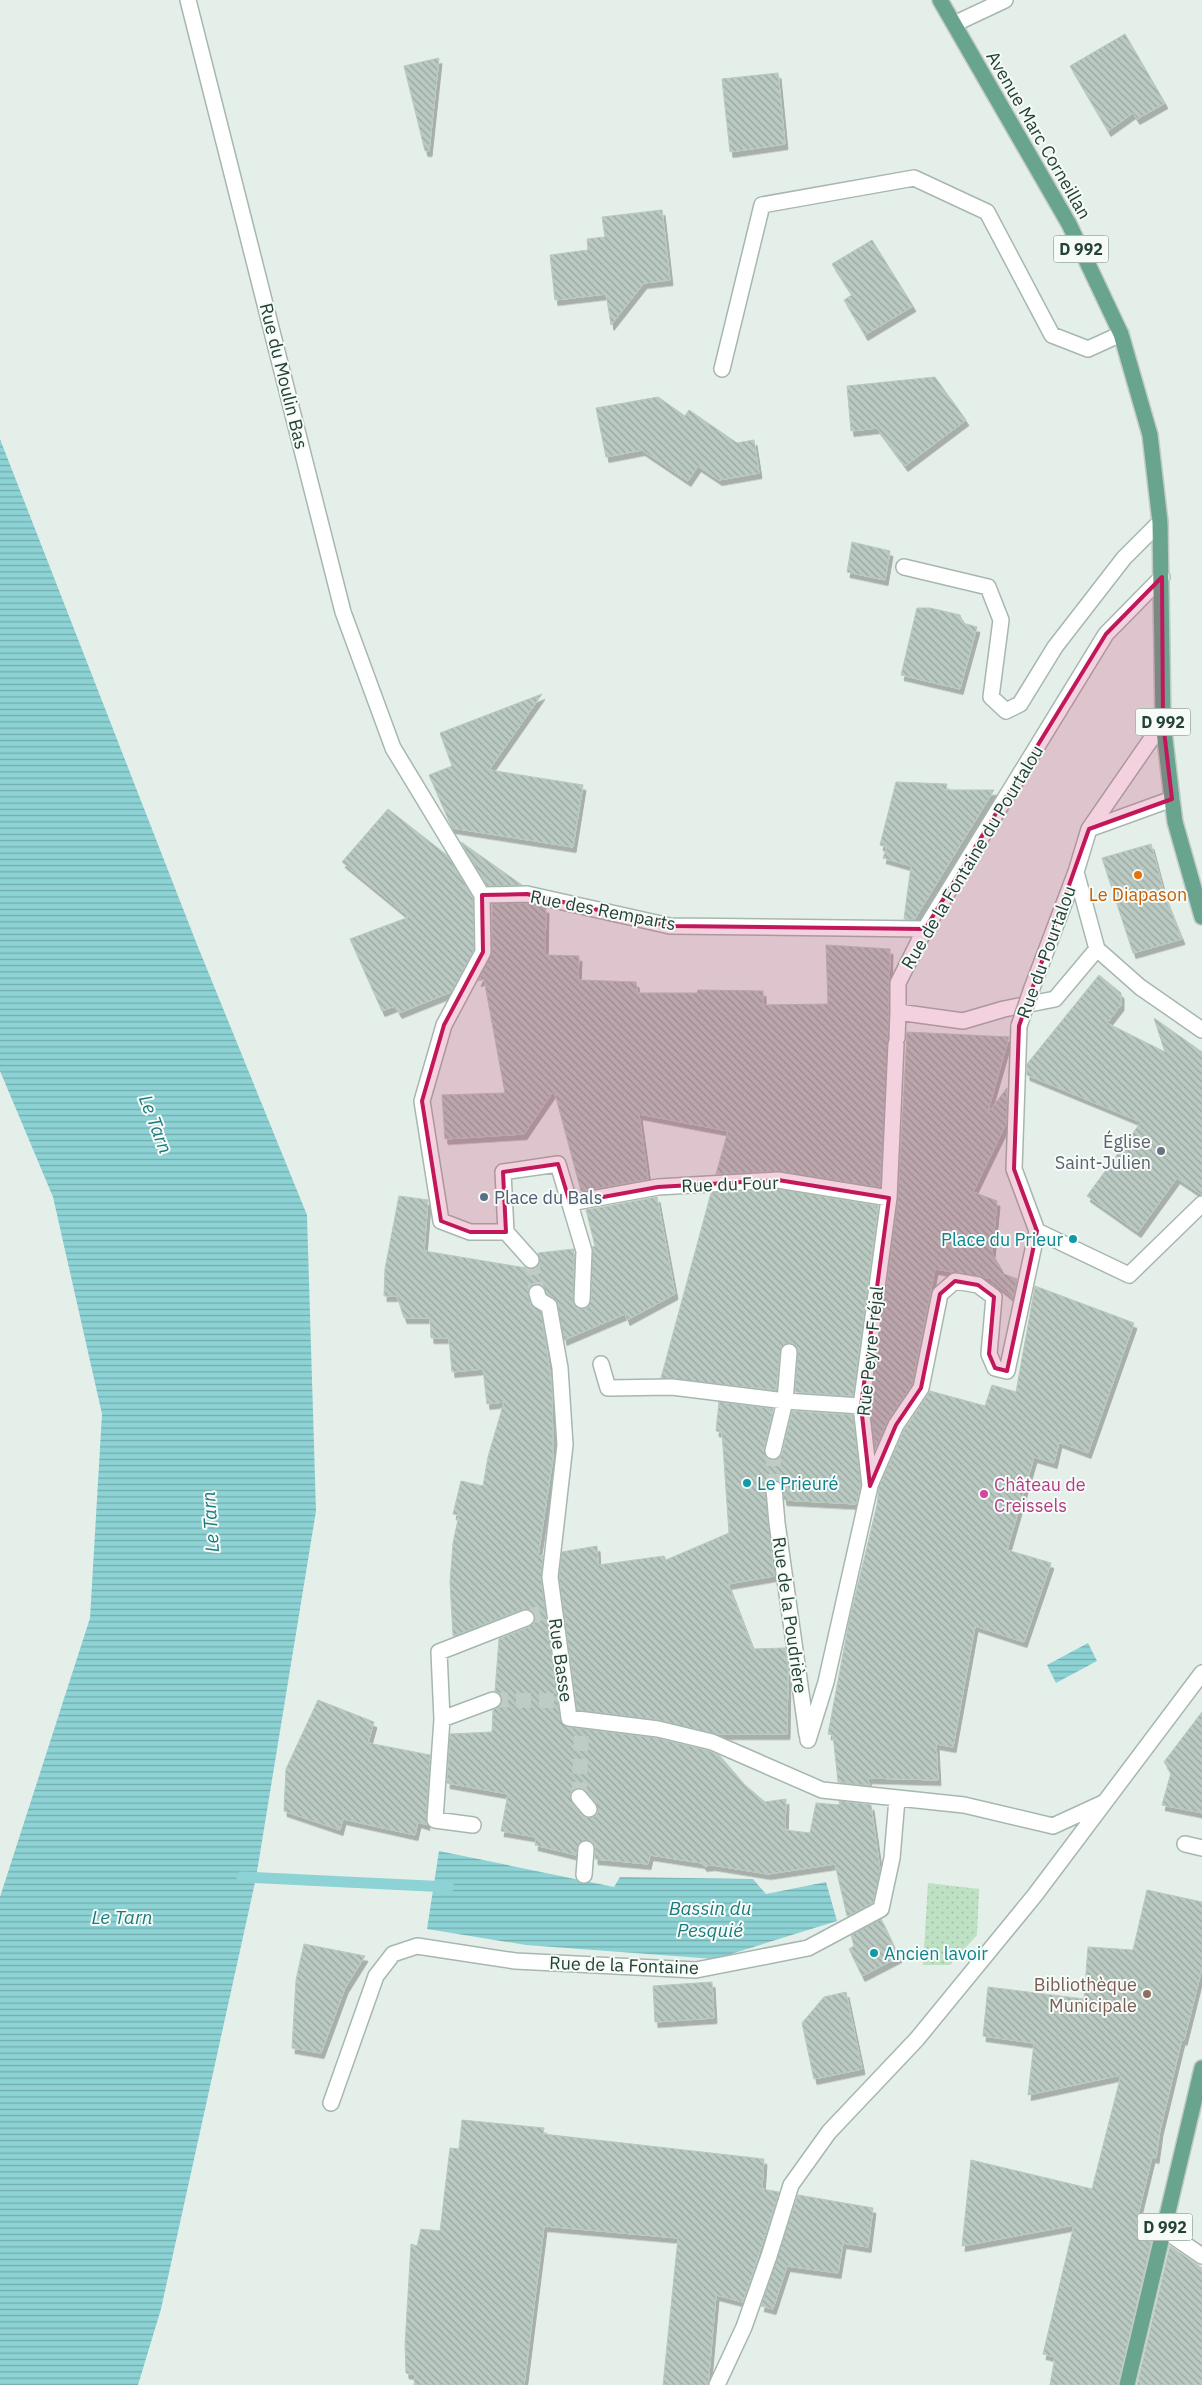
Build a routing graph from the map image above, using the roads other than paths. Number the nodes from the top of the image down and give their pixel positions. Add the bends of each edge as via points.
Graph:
1 (188, 0) edge
2 (940, 0) edge
3 (1005, 0) edge
4 (954, 24) junction
5 (1121, 334) junction
6 (722, 369) dead end
7 (1160, 522) junction
8 (904, 567) dead end
9 (1162, 577) junction
10 (1163, 722) junction
11 (1172, 799) junction
12 (1089, 828) junction
13 (1076, 872) junction
14 (482, 895) junction
15 (1202, 917) edge
16 (926, 929) junction
17 (1097, 949) junction
18 (898, 1012) junction
19 (1202, 1030) edge
20 (889, 1198) junction
21 (570, 1203) junction
22 (1202, 1204) edge
23 (1038, 1231) junction
24 (506, 1232) junction
25 (531, 1260) tunnel mouth
26 (537, 1293) tunnel mouth
27 (582, 1300) dead end
28 (789, 1352) dead end
29 (601, 1364) dead end
30 (785, 1401) junction
31 (861, 1406) junction
32 (773, 1451) tunnel mouth
33 (870, 1486) junction
34 (774, 1488) tunnel mouth
35 (526, 1618) tunnel mouth
36 (1202, 1673) edge
37 (493, 1700) tunnel mouth
38 (442, 1720) junction
39 (808, 1740) joint
40 (579, 1797) tunnel mouth
41 (898, 1799) junction
42 (1103, 1803) junction
43 (589, 1809) dead end
44 (473, 1825) dead end
45 (1185, 1844) dead end
46 (1202, 1848) edge
47 (586, 1849) dead end
48 (584, 1875) dead end
49 (1202, 2068) edge
50 (331, 2103) dead end
51 (1164, 2230) junction
52 (1202, 2256) edge
53 (717, 2385) edge
54 (1127, 2385) edge

1 - 14 street, Rue du Moulin Bas via 343,612 393,748
2 - 4 main road, Avenue Marc Corneillan / D 992
3 - 4 street
4 - 5 main road, Avenue Marc Corneillan / D 992 via 1069,224
5 - 6 street via 1088,349 1052,335 987,212 914,178 762,205
5 - 7 main road, Avenue Marc Corneillan / D 992 via 1150,435
7 - 8 street via 1124,558 1055,647 1020,704 1006,711 991,697 1001,620 988,587
7 - 9 main road, D 992
9 - 10 main road, D 992
9 - 16 street, Rue de la Fontaine du Pourtalou via 1106,634
10 - 11 main road, D 992
10 - 12 street, Rue du Pourtalou
11 - 12 street
11 - 15 main road, D 992 via 1175,822
12 - 13 street, Rue du Pourtalou
13 - 17 street
13 - 23 street, Rue du Pourtalou, bridge via 1018,1026 1014,1169
14 - 16 street, Rue des Remparts via 527,894 670,926
14 - 24 street via 483,952 444,1025 422,1102 441,1221 470,1232
16 - 18 street, Rue de la Fontaine du Pourtalou via 898,983
17 - 18 street via 1055,999 963,1021
17 - 19 street via 1140,987
18 - 20 street, Rue Peyre Fréjal
20 - 21 street, Rue du Four via 778,1180 658,1187
20 - 31 street, Rue Peyre Fréjal
21 - 24 street via 558,1164 503,1172
21 - 27 street via 584,1251
22 - 23 street via 1129,1274
23 - 33 street via 1007,1371 995,1368 989,1354 994,1297 978,1285 955,1281 940,1294 921,1388 896,1425
24 - 25 street
26 - 41 street, Rue Basse via 539,1300 549,1306 560,1368 565,1445 550,1577 550,1610 569,1718 658,1730 712,1742 822,1790
28 - 30 street
29 - 30 street via 608,1388 672,1387
30 - 31 street
30 - 32 street
31 - 33 street, Rue Peyre Fréjal
33 - 39 street, Rue Peyre Fréjal via 826,1682
34 - 39 street, Rue de la Poudrière
35 - 38 street via 439,1652
36 - 42 street
37 - 38 street
38 - 44 street via 434,1820
40 - 43 street
41 - 42 street via 964,1805 1053,1826
41 - 50 street, Rue de la Fontaine via 892,1858 881,1909 808,1948 696,1970 515,1961 417,1946 393,1954 376,1976
42 - 53 street via 1035,1895 908,2048 829,2132 791,2185 744,2327
45 - 46 street
47 - 48 street
49 - 51 main road, D 992
51 - 52 street
51 - 54 main road, D 992

